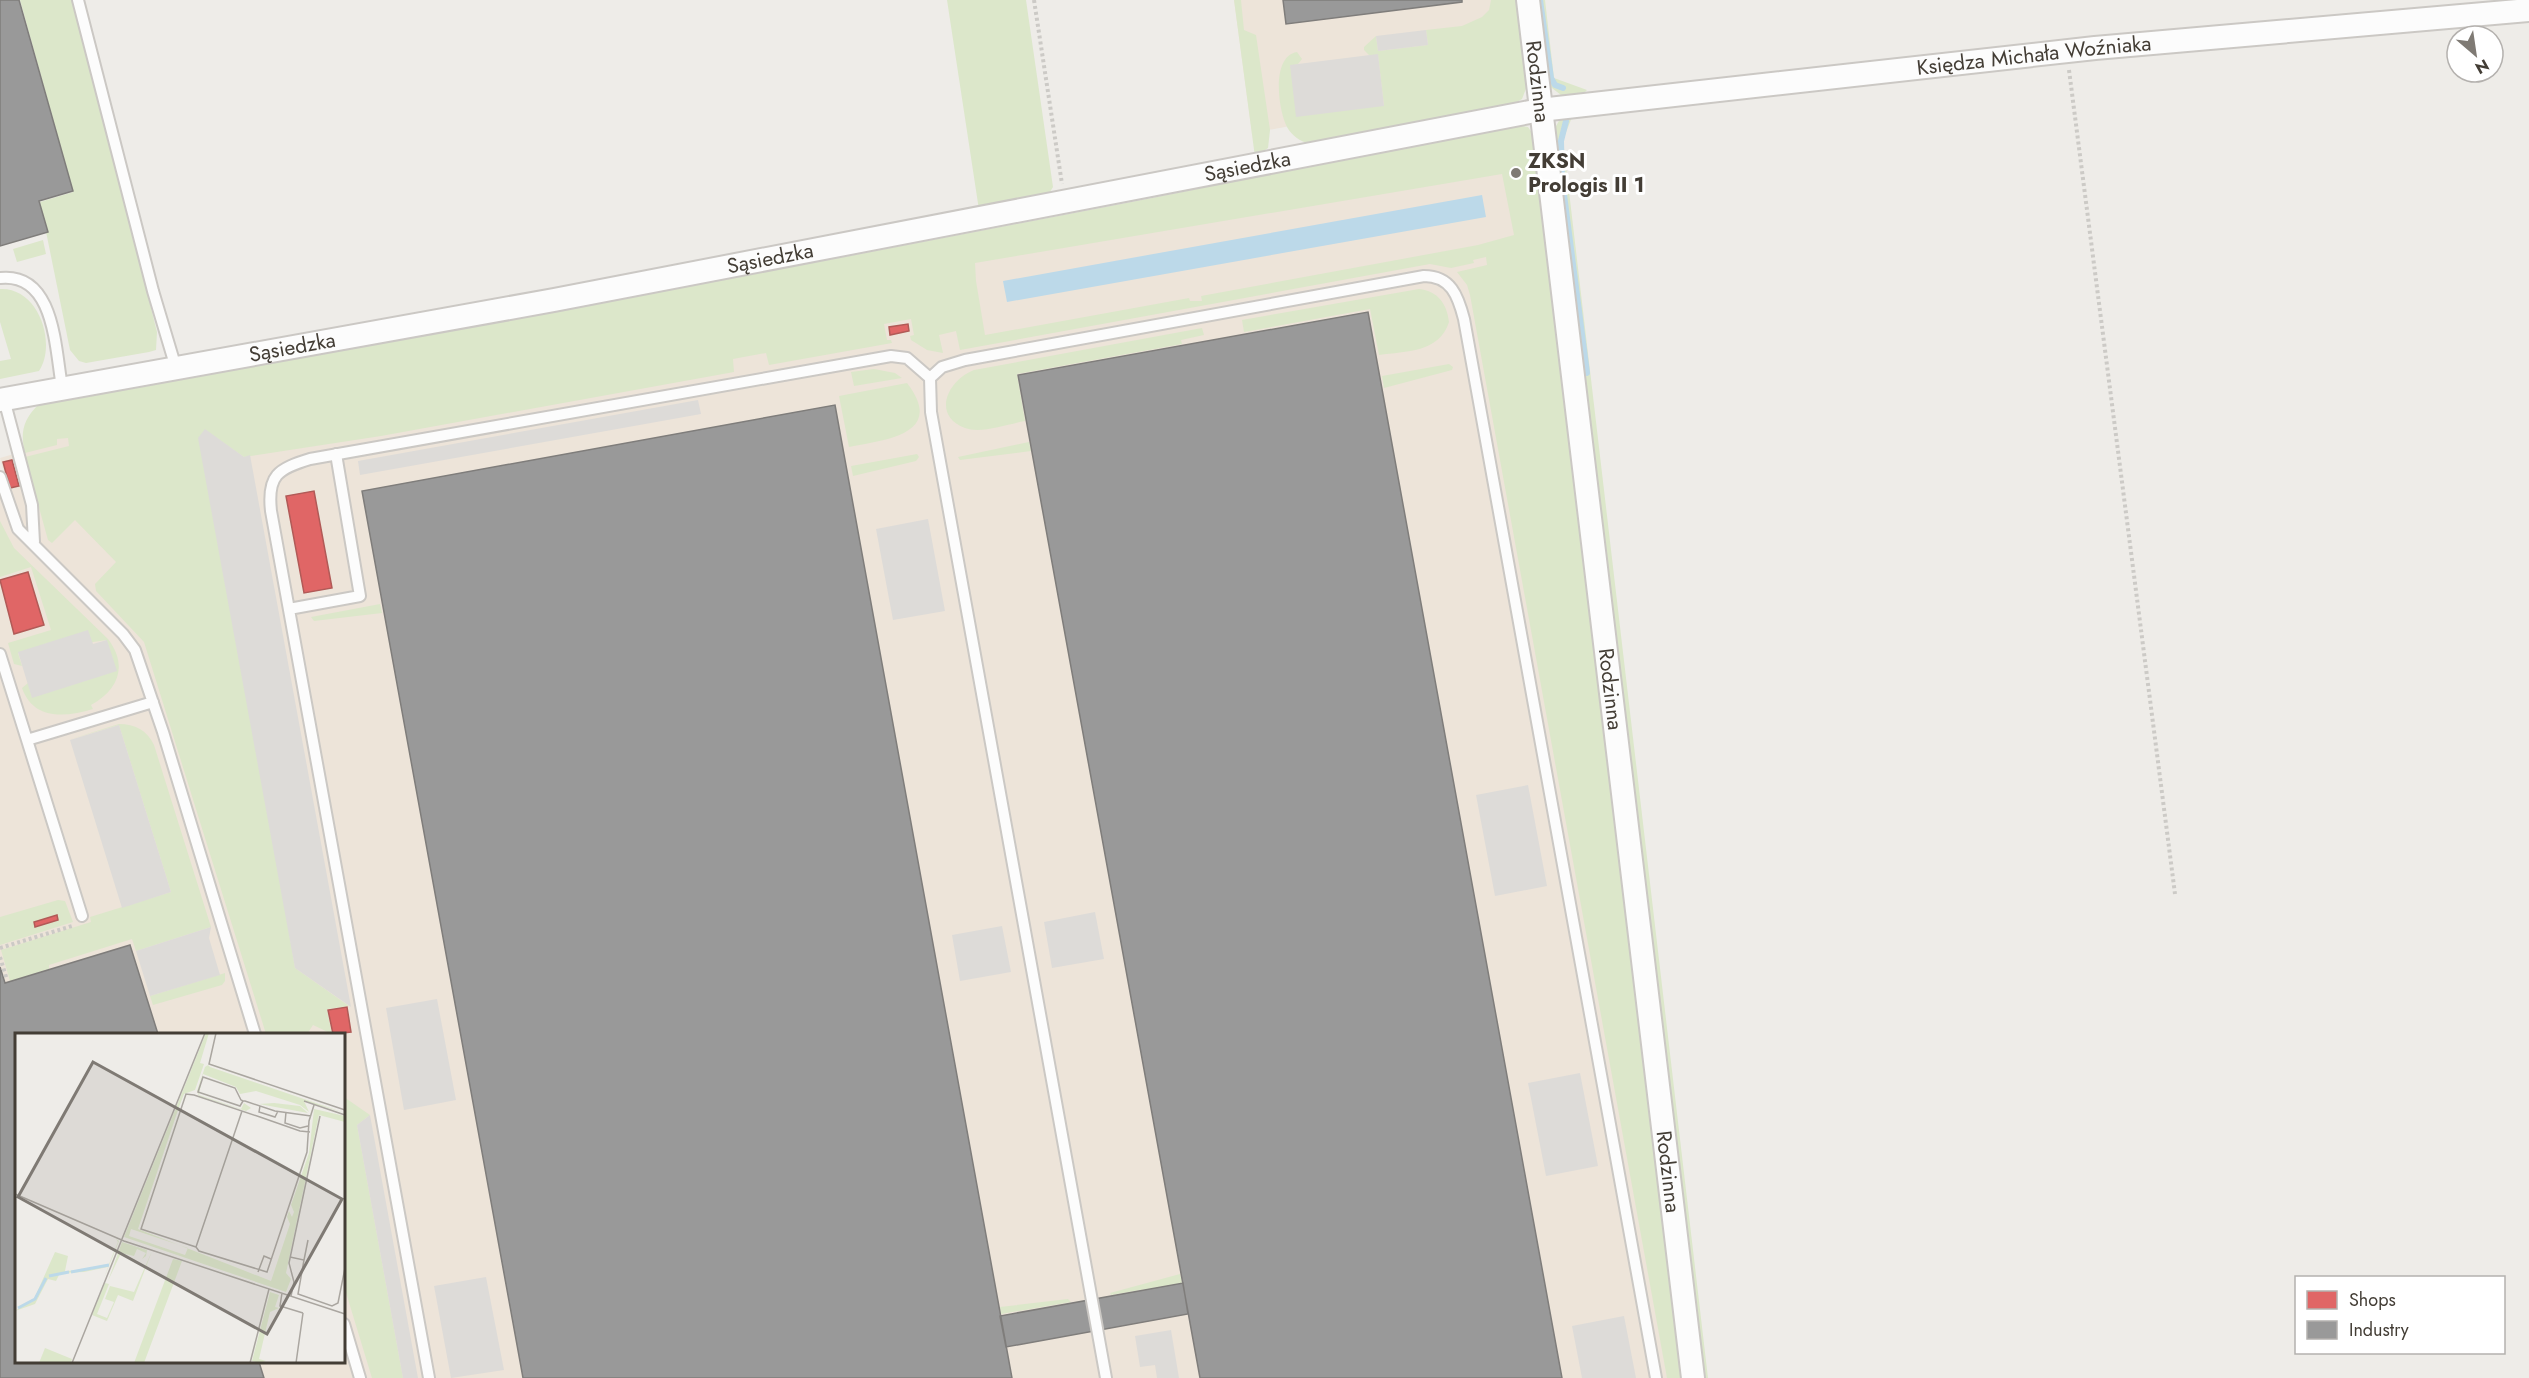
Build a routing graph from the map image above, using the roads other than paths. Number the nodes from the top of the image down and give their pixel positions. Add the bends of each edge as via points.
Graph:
1 (78, 0) edge
2 (1528, 0) edge
3 (2529, 10) edge
4 (1540, 110) junction
5 (0, 278) edge
6 (176, 368) junction
7 (930, 378) junction
8 (62, 387) junction
9 (2, 399) edge
10 (336, 454) junction
11 (0, 477) edge
12 (34, 542) junction
13 (289, 609) junction
14 (0, 654) edge
15 (153, 702) junction
16 (27, 740) junction
17 (82, 916) road end
18 (254, 1033) edge
19 (345, 1327) edge
20 (360, 1378) edge
21 (429, 1378) edge
22 (1106, 1378) edge
23 (1656, 1378) edge
24 (1693, 1378) edge

1 - 6 lane
2 - 4 street, Rodzinna
3 - 4 street, Księdza Michała Woźniaka via 2067,51
4 - 6 street, Sąsiedzka via 554,300
4 - 24 street, Rodzinna
5 - 8 lane via 25,281 42,297
6 - 8 street, Sąsiedzka
7 - 10 lane via 907,358 891,356
7 - 22 lane via 931,412
7 - 23 lane via 942,366 965,360 1424,276 1438,277 1453,289 1464,319
8 - 9 street, Sąsiedzka
9 - 12 lane via 32,505
10 - 13 lane via 292,464 281,470 270,486
10 - 13 lane via 360,596
11 - 12 lane via 14,522
12 - 15 lane via 132,645
13 - 21 lane
14 - 16 lane
15 - 16 lane
15 - 18 lane
16 - 17 lane
19 - 20 lane

